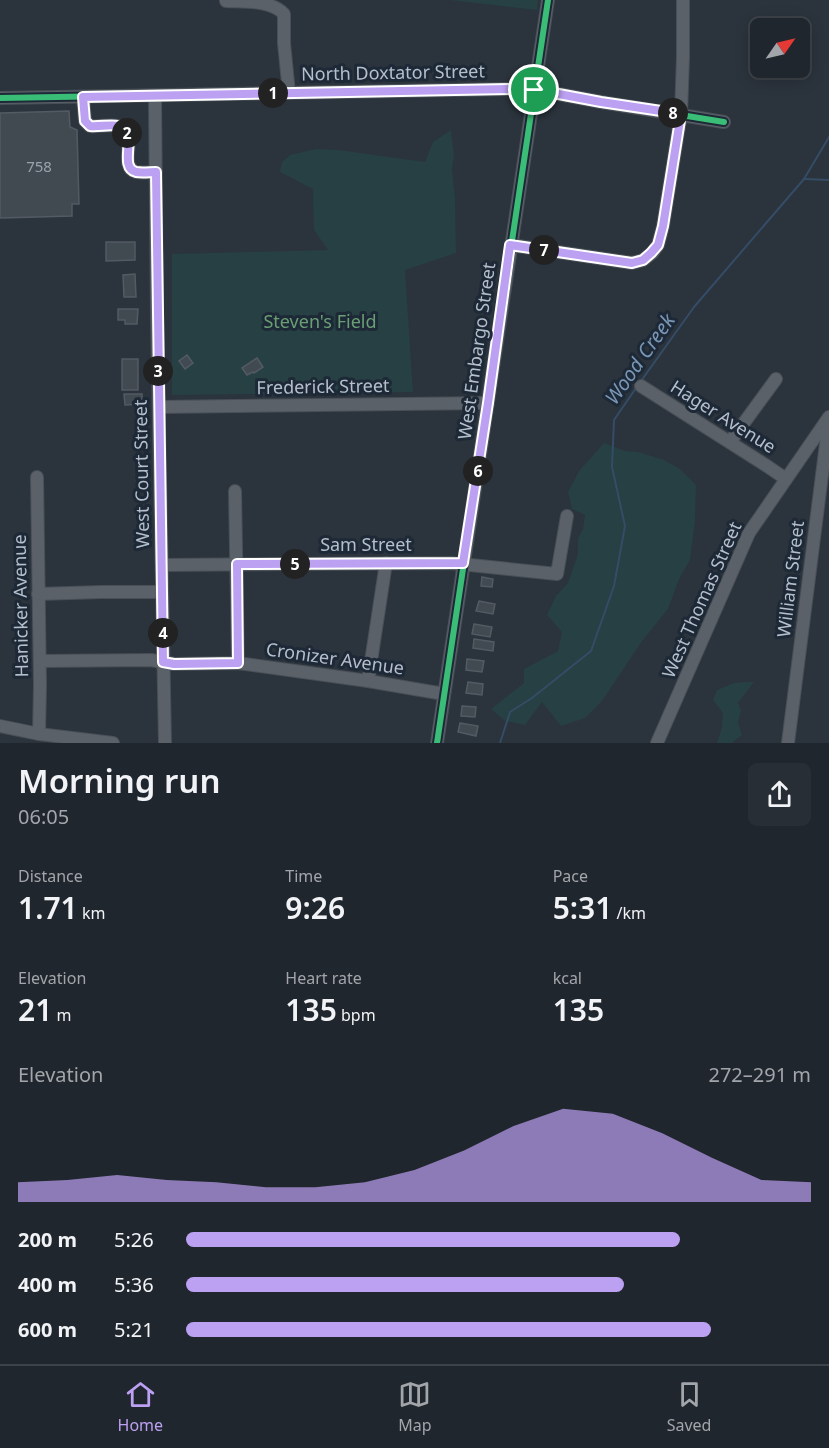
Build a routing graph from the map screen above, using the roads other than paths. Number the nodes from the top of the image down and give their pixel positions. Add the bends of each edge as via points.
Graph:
1 (548, 0) edge
2 (683, 0) edge
3 (226, 1) edge
4 (534, 90) junction
5 (289, 93) junction
6 (155, 96) junction
7 (83, 97) junction
8 (0, 98) edge
9 (681, 114) junction
10 (724, 122) dead end
11 (156, 172) junction
12 (510, 245) junction
13 (776, 379) dead end
14 (641, 386) dead end
15 (488, 403) junction
16 (159, 407) junction
17 (829, 418) edge
18 (730, 442) junction
19 (37, 477) dead end
20 (786, 479) junction
21 (235, 491) dead end
22 (567, 516) dead end
23 (386, 563) junction
24 (463, 563) junction
25 (237, 564) junction
26 (162, 565) junction
27 (162, 592) junction
28 (38, 594) junction
29 (40, 661) junction
30 (163, 662) junction
31 (238, 663) junction
32 (368, 681) junction
33 (444, 694) junction
34 (0, 726) edge
35 (39, 734) junction
36 (113, 743) edge
37 (165, 743) edge
38 (437, 743) edge
39 (657, 743) edge
40 (788, 743) edge

1 - 4 street, West Embargo Street
2 - 9 street
3 - 5 street via 270,5 284,14
4 - 5 street, North Doxtator Street
4 - 9 street, North Doxtator Street
4 - 12 street, West Embargo Street
5 - 6 street, North Doxtator Street
6 - 7 street, North Doxtator Street
6 - 11 street, West Court Street
7 - 8 street, North Doxtator Street
7 - 11 street via 85,121 90,126 125,129 132,170
9 - 10 street, North Doxtator Street
9 - 12 street via 663,226 658,245 643,260 632,263
11 - 16 street, West Court Street
12 - 15 street, West Embargo Street
13 - 18 street
14 - 18 street, Hager Avenue
15 - 16 street, Frederick Street
15 - 24 street, West Embargo Street
16 - 26 street, West Court Street
17 - 20 street, West Thomas Street
17 - 40 street, William Street
18 - 20 street, Hager Avenue
19 - 28 street, Hanicker Avenue
20 - 39 street, West Thomas Street via 749,533
21 - 25 street
22 - 24 street, Sam Street via 557,574
23 - 24 street, Sam Street
23 - 25 street, Sam Street
23 - 32 street
24 - 33 street, West Embargo Street
25 - 26 street, Sam Street
25 - 31 street
26 - 27 street, West Court Street
27 - 28 street
27 - 30 street, West Court Street
28 - 29 street, Hanicker Avenue
29 - 30 street, Cronizer Avenue
29 - 35 street, Hanicker Avenue
30 - 31 street, Cronizer Avenue
30 - 37 street, West Court Street
31 - 32 street, Cronizer Avenue
32 - 33 street, Cronizer Avenue
33 - 38 street, West Embargo Street
34 - 35 street
35 - 36 street

